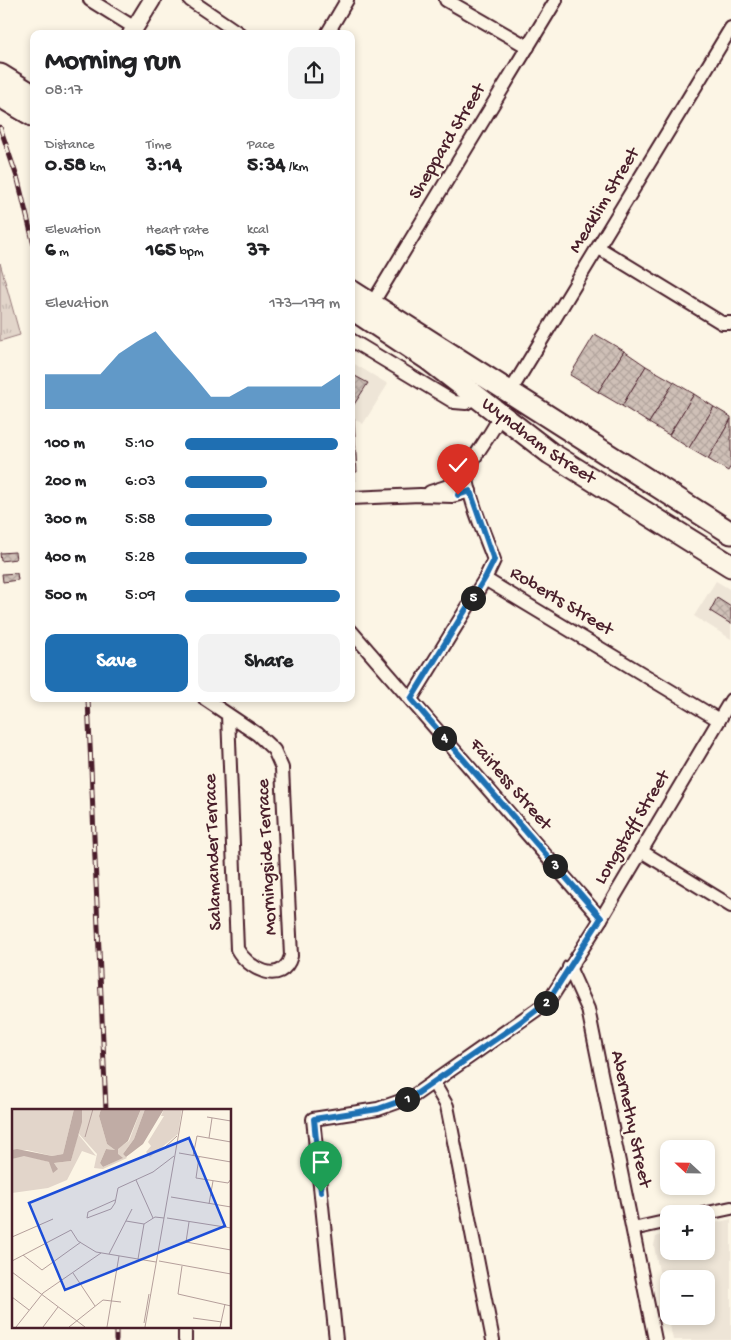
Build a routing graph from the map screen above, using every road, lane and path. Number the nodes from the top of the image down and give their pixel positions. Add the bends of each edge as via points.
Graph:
1 (90, 0) edge
2 (152, 0) edge
3 (190, 0) edge
4 (348, 0) edge
5 (446, 0) edge
6 (556, 0) edge
7 (731, 28) edge
8 (132, 30) edge
9 (134, 30) edge
10 (234, 30) edge
11 (329, 30) edge
12 (528, 47) junction
13 (0, 75) edge
14 (30, 94) edge
15 (0, 96) edge
16 (30, 114) edge
17 (599, 248) junction
18 (361, 306) edge
19 (731, 323) edge
20 (387, 331) junction
21 (355, 342) edge
22 (510, 392) junction
23 (477, 396) junction
24 (500, 415) junction
25 (468, 486) junction
26 (355, 498) edge
27 (731, 533) edge
28 (731, 566) edge
29 (485, 578) junction
30 (355, 636) edge
31 (411, 699) junction
32 (731, 700) edge
33 (209, 702) edge
34 (228, 715) junction
35 (719, 720) junction
36 (641, 851) junction
37 (731, 906) edge
38 (601, 918) junction
39 (570, 967) junction
40 (266, 973) joint
41 (433, 1082) junction
42 (731, 1208) edge
43 (715, 1211) edge
44 (660, 1223) edge
45 (633, 1229) junction
46 (336, 1340) edge
47 (493, 1340) edge
48 (655, 1340) edge

1 - 8 street
2 - 9 street
3 - 10 street
4 - 11 street
5 - 12 street
6 - 12 street, Sheppard Street
7 - 17 street, Meaklim Street
12 - 18 street, Sheppard Street
13 - 14 highway
15 - 16 highway
17 - 19 street via 722,323
17 - 22 street, Meaklim Street
18 - 20 highway, Wyndham Street
18 - 22 highway, Wyndham Street
20 - 21 street
20 - 23 highway, Wyndham Street
21 - 23 street via 454,402 466,403
22 - 24 highway
22 - 27 highway, Wyndham Street
23 - 24 highway, Wyndham Street
24 - 25 street via 470,467
24 - 28 highway, Wyndham Street via 550,453
25 - 26 street via 452,496
25 - 29 street, Roberts Street via 494,560
29 - 31 street
29 - 35 street, Roberts Street
30 - 31 street, Fairless Street
31 - 38 street, Fairless Street
32 - 35 street, Longstaff Street
33 - 34 street, Morningside Terrace
34 - 40 street, Salamander Terrace via 237,949 242,958
34 - 40 street, Morningside Terrace via 247,726 274,750 282,768 291,956 284,968 276,973
35 - 36 street, Longstaff Street
36 - 37 street
36 - 38 street, Longstaff Street
38 - 39 street, Longstaff Street
39 - 41 street, Longstaff Street via 548,1001
39 - 45 street, Abernethy Street via 588,1009
41 - 46 street, Longstaff Street via 412,1097 378,1109 314,1119
41 - 47 street via 447,1106
42 - 43 street
44 - 45 street
45 - 48 street, Abernethy Street

